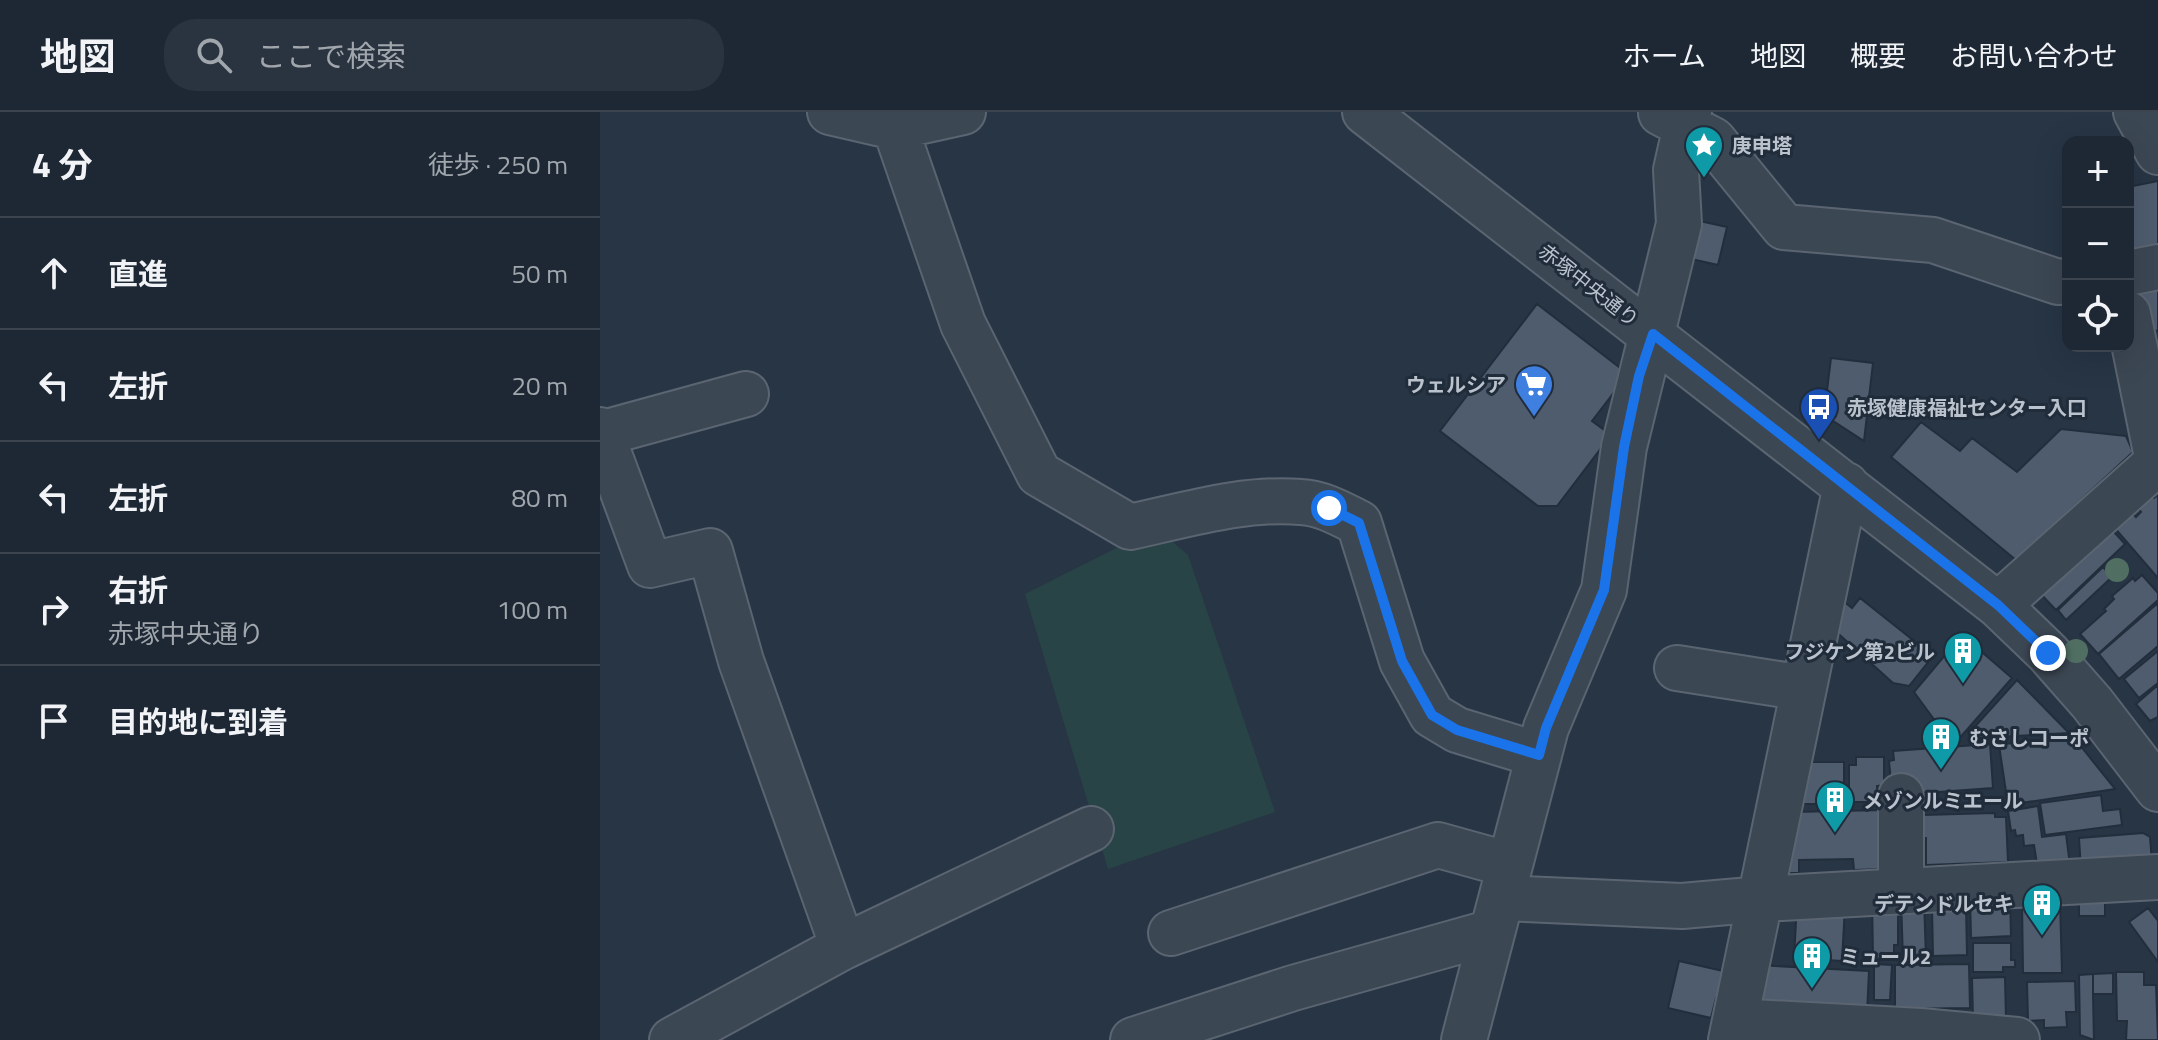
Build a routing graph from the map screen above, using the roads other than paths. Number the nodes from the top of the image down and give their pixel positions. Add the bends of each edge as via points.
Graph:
1 (830, 112) edge
2 (963, 112) edge
3 (1365, 112) edge
4 (2136, 112) edge
5 (1678, 117) edge
6 (895, 127) junction
7 (2158, 152) edge
8 (2158, 267) edge
9 (2134, 272) edge
10 (2062, 282) edge
11 (1653, 334) junction
12 (2134, 344) edge
13 (746, 394) dead end
14 (600, 433) edge
15 (2158, 462) edge
16 (1846, 485) junction
17 (1998, 605) junction
18 (1677, 668) dead end
19 (1804, 688) junction
20 (2145, 747) edge
21 (1539, 755) junction
22 (2158, 789) edge
23 (1901, 796) dead end
24 (1091, 829) dead end
25 (2158, 877) edge
26 (1901, 891) junction
27 (1501, 898) junction
28 (1762, 899) junction
29 (1171, 933) dead end
30 (843, 947) junction
31 (1733, 1030) edge
32 (672, 1040) edge
33 (1133, 1040) edge
34 (1464, 1040) edge
35 (2017, 1040) edge

1 - 6 street
2 - 6 street
3 - 11 street, 赤塚中央通り
4 - 7 street
5 - 10 street via 1713,140 1784,227 1933,240
5 - 11 street via 1679,224
6 - 21 street via 963,324 1039,474 1130,527 1233,505 1302,502 1359,523 1402,661 1432,715 1457,730
8 - 9 street
11 - 16 street, 赤塚中央通り
11 - 21 street via 1624,447 1604,590
12 - 15 street
13 - 14 street
14 - 30 street via 650,565 710,551 741,661
15 - 17 street
16 - 17 street, 赤塚中央通り
16 - 19 street
17 - 20 street, 赤塚中央通り via 2092,703
18 - 19 street
19 - 28 street
20 - 22 street, 赤塚中央通り
21 - 27 street
23 - 26 street
24 - 30 street
25 - 26 street
26 - 28 street
27 - 28 street via 1682,906
27 - 29 street via 1438,845
27 - 33 street via 1293,988
27 - 34 street
28 - 31 street
30 - 32 street
31 - 35 street via 1921,1031

